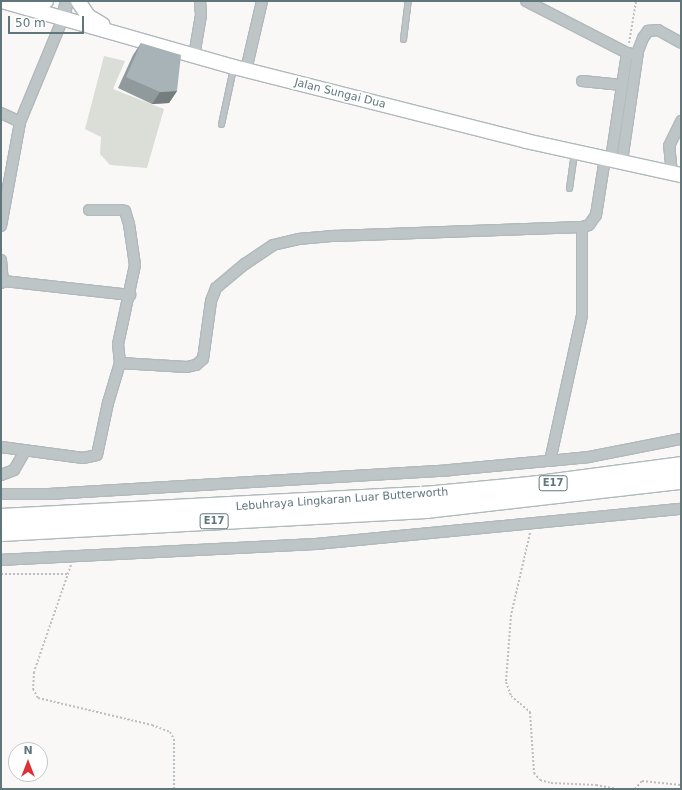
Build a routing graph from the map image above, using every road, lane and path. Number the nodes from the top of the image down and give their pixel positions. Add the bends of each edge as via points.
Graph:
1 (2, 1) edge
2 (24, 1) edge
3 (46, 1) edge
4 (67, 1) edge
5 (78, 1) edge
6 (200, 1) edge
7 (262, 1) edge
8 (408, 1) edge
9 (526, 1) edge
10 (636, 1) edge
11 (63, 18) junction
12 (114, 33) junction
13 (402, 39) dead end
14 (681, 43) edge
15 (627, 53) junction
16 (637, 55) junction
17 (194, 56) junction
18 (240, 68) junction
19 (582, 81) dead end
20 (622, 85) junction
21 (1, 113) edge
22 (681, 121) edge
23 (20, 122) junction
24 (221, 124) dead end
25 (574, 152) junction
26 (613, 159) junction
27 (677, 174) edge
28 (569, 188) dead end
29 (89, 210) dead end
30 (1, 226) edge
31 (582, 227) junction
32 (1, 260) edge
33 (2, 282) edge
34 (130, 295) junction
35 (120, 363) junction
36 (681, 439) edge
37 (1, 447) edge
38 (26, 451) junction
39 (550, 461) junction
40 (681, 466) edge
41 (1, 475) edge
42 (681, 480) edge
43 (1, 494) edge
44 (425, 502) junction
45 (681, 510) edge
46 (1, 518) edge
47 (533, 522) junction
48 (1, 532) edge
49 (72, 554) junction
50 (1, 560) edge
51 (1, 574) edge
52 (68, 574) junction
53 (681, 785) edge
54 (174, 789) edge
55 (616, 789) edge
56 (636, 789) edge

1 - 11 main road, Jalan Sungai Dua
2 - 3 main road
4 - 11 street
5 - 12 main road via 88,16
6 - 17 street via 201,15
7 - 18 street
8 - 13 lane
9 - 15 street
10 - 15 path
11 - 12 main road, Jalan Sungai Dua
11 - 23 street
12 - 17 main road, Jalan Sungai Dua
14 - 16 street via 658,30 648,31
15 - 16 street
15 - 20 street
16 - 26 street
17 - 18 main road, Jalan Sungai Dua
18 - 24 lane
18 - 25 main road, Jalan Sungai Dua
19 - 20 street
20 - 26 street
21 - 23 street
22 - 27 street via 669,146
23 - 30 street
25 - 26 main road, Jalan Sungai Dua
25 - 28 lane
26 - 27 main road, Jalan Sungai Dua
26 - 31 street via 596,215 589,225
29 - 34 street via 121,210 127,215 136,265
31 - 35 street via 334,236 274,244 216,288 211,301 203,359 196,365 186,367
31 - 39 street via 582,315
32 - 33 street
33 - 34 street
34 - 35 street via 118,344
35 - 38 street via 97,455 83,458
36 - 39 street via 589,457
37 - 38 street
38 - 41 street via 14,470
39 - 43 street via 416,473 48,494
40 - 44 highway, Lebuhraya Lingkaran Luar Butterworth / E17
42 - 44 highway, Lebuhraya Lingkaran Luar Butterworth / E17
44 - 46 highway, Lebuhraya Lingkaran Luar Butterworth / E17
44 - 48 highway, Lebuhraya Lingkaran Luar Butterworth / E17
45 - 47 street
47 - 49 street via 316,544
47 - 55 path via 511,615 506,682 511,696 530,712 534,773 540,780 551,783 596,785
49 - 50 street
49 - 52 path
51 - 52 path
52 - 54 path via 34,672 32,688 38,698 152,725 170,732 174,739
53 - 56 path via 642,781

